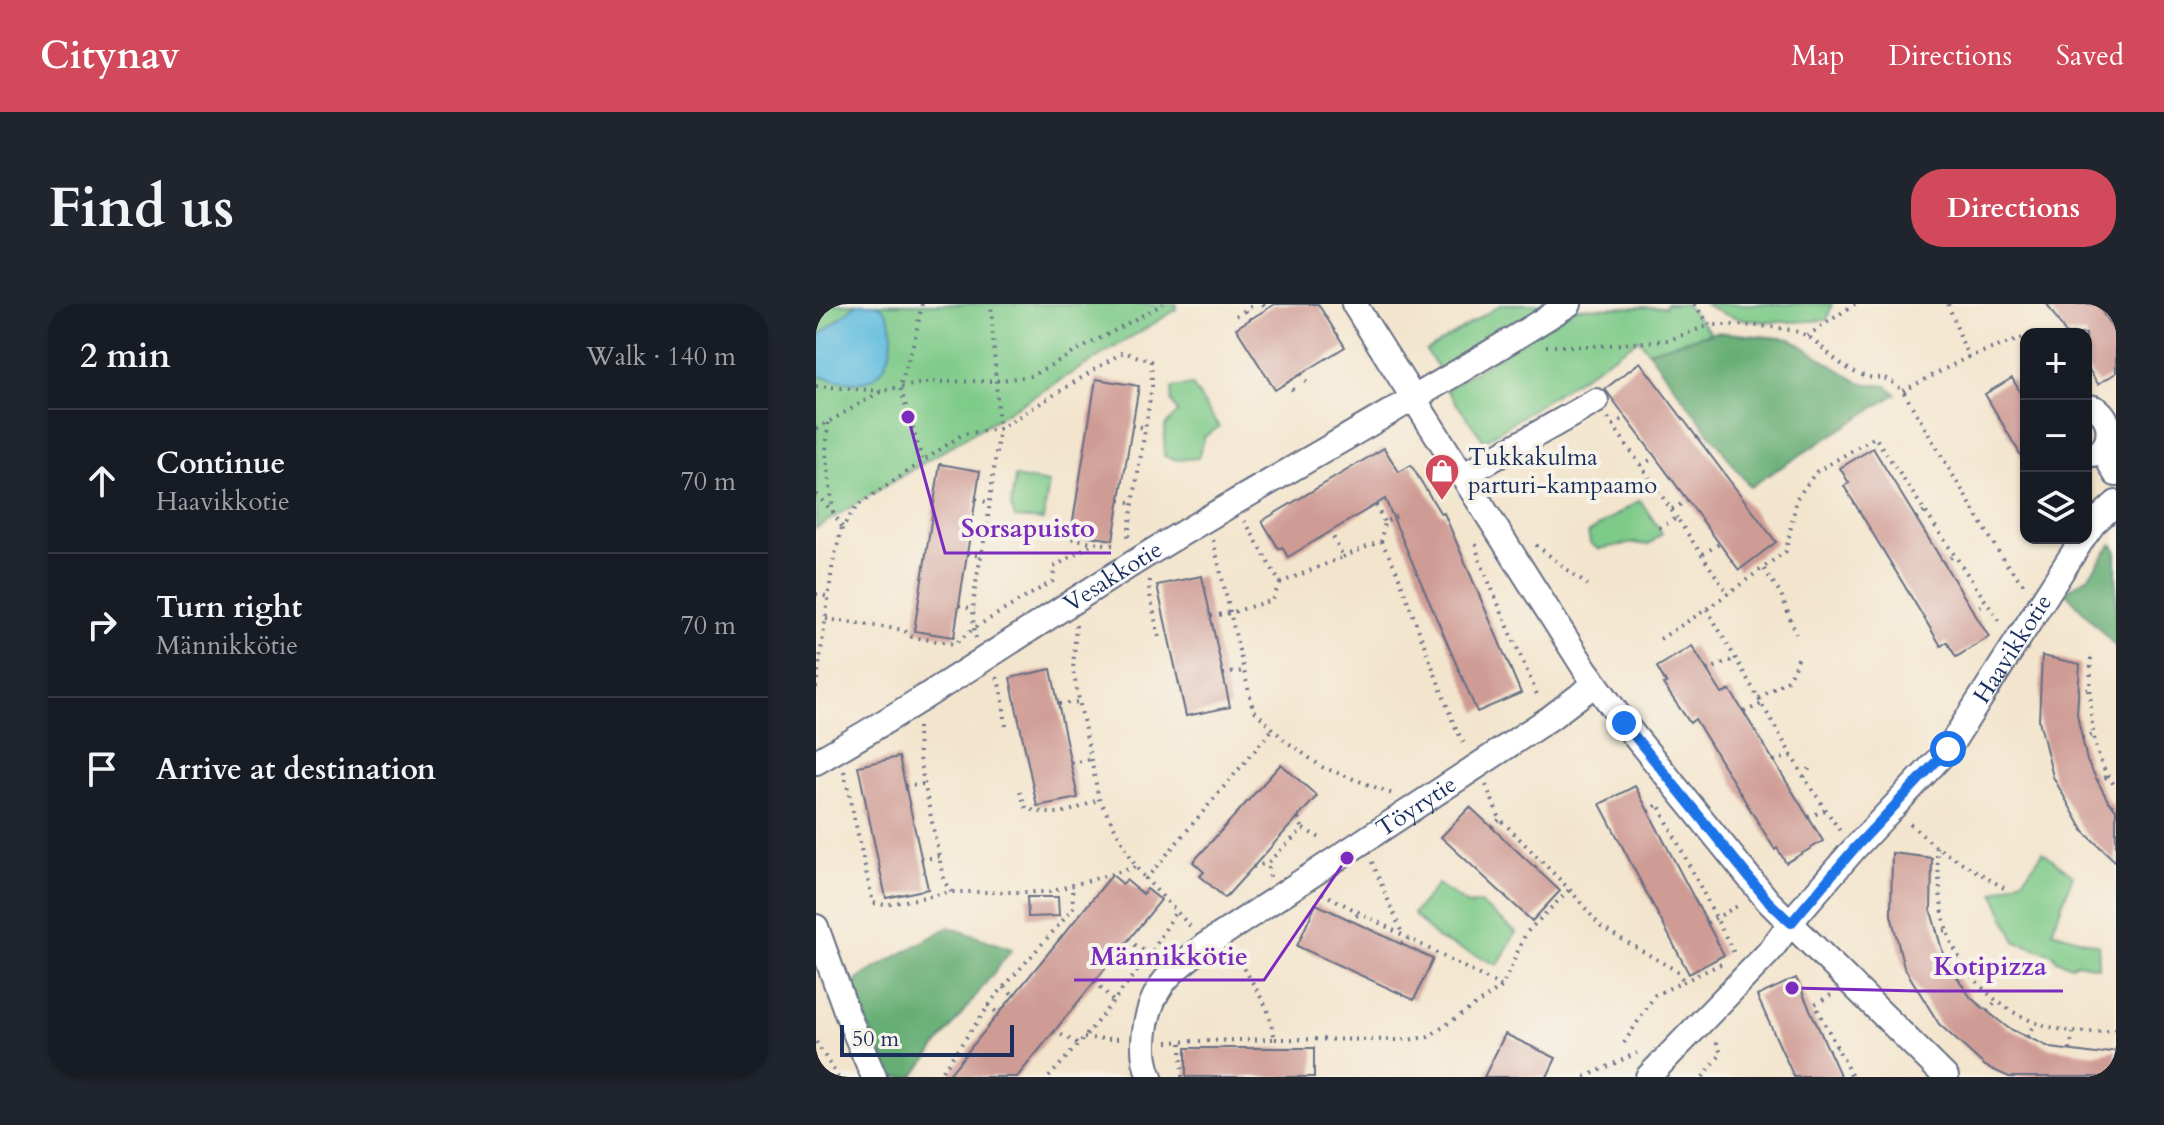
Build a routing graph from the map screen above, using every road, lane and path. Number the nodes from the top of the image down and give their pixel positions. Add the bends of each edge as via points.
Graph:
1 (922, 304) edge
2 (991, 304) edge
3 (1163, 304) edge
4 (1255, 304) edge
5 (1354, 304) edge
6 (1569, 304) edge
7 (1694, 304) edge
8 (1855, 304) edge
9 (1948, 304) edge
10 (1245, 311) junction
11 (1236, 316) dead end
12 (1251, 319) dead end
13 (1710, 325) junction
14 (1807, 336) junction
15 (2020, 339) edge
16 (1503, 346) junction
17 (1968, 357) junction
18 (1301, 374) dead end
19 (994, 381) junction
20 (1287, 382) dead end
21 (1308, 385) dead end
22 (816, 386) edge
23 (900, 387) junction
24 (882, 391) junction
25 (1903, 391) junction
26 (1295, 393) dead end
27 (1413, 398) junction
28 (1596, 401) joint
29 (2100, 404) edge
30 (1624, 418) dead end
31 (828, 422) junction
32 (1132, 425) dead end
33 (1613, 425) junction
34 (1145, 428) junction
35 (816, 429) edge
36 (999, 429) junction
37 (2095, 452) edge
38 (1654, 458) dead end
39 (922, 460) junction
40 (1641, 465) junction
41 (1897, 468) junction
42 (1889, 474) dead end
43 (2116, 474) edge
44 (1464, 475) junction
45 (816, 494) edge
46 (976, 499) dead end
47 (1120, 500) dead end
48 (1687, 501) dead end
49 (1234, 502) junction
50 (990, 503) junction
51 (1133, 503) junction
52 (2116, 503) edge
53 (1376, 505) dead end
54 (1671, 509) junction
55 (1926, 511) junction
56 (833, 512) junction
57 (1398, 516) dead end
58 (1677, 518) junction
59 (1916, 518) dead end
60 (1202, 521) junction
61 (1384, 522) junction
62 (987, 525) junction
63 (842, 528) junction
64 (1659, 528) dead end
65 (2092, 529) edge
66 (1331, 532) dead end
67 (1475, 538) dead end
68 (1527, 540) dead end
69 (1381, 541) junction
70 (1093, 542) junction
71 (1719, 544) dead end
72 (2080, 544) edge
73 (967, 554) dead end
74 (1703, 554) junction
75 (1142, 555) junction
76 (1955, 555) junction
77 (982, 556) junction
78 (1343, 557) junction
79 (1943, 562) dead end
80 (1763, 568) junction
81 (1280, 583) junction
82 (1587, 585) dead end
83 (816, 594) edge
84 (1728, 594) junction
85 (829, 597) junction
86 (1986, 602) junction
87 (2039, 604) junction
88 (959, 606) dead end
89 (975, 609) junction
90 (1707, 609) junction
91 (1973, 611) dead end
92 (1230, 613) junction
93 (1211, 616) dead end
94 (826, 619) junction
95 (1076, 619) dead end
96 (974, 628) junction
97 (1796, 634) dead end
98 (1159, 638) dead end
99 (1660, 639) dead end
100 (2014, 644) junction
101 (818, 651) edge
102 (1799, 657) dead end
103 (1735, 658) junction
104 (2091, 658) dead end
105 (987, 659) junction
106 (1707, 670) dead end
107 (1244, 671) junction
108 (1223, 674) dead end
109 (1595, 684) junction
110 (816, 688) edge
111 (2078, 690) dead end
112 (2091, 690) junction
113 (1759, 698) junction
114 (1079, 702) junction
115 (1059, 704) dead end
116 (1762, 704) junction
117 (1744, 712) dead end
118 (1550, 718) junction
119 (918, 726) dead end
120 (1006, 726) dead end
121 (1273, 729) junction
122 (2094, 735) junction
123 (2082, 738) dead end
124 (1791, 755) junction
125 (822, 758) edge
126 (1091, 759) junction
127 (1774, 761) dead end
128 (1071, 763) dead end
129 (1477, 765) junction
130 (1811, 766) dead end
131 (2109, 776) junction
132 (1804, 777) junction
133 (2097, 781) dead end
134 (924, 784) junction
135 (905, 786) dead end
136 (2116, 787) edge
137 (1020, 791) dead end
138 (1099, 799) junction
139 (1412, 808) junction
140 (1894, 809) junction
141 (1826, 810) junction
142 (1649, 812) dead end
143 (1808, 817) dead end
144 (1298, 818) dead end
145 (1500, 819) junction
146 (1492, 827) dead end
147 (1303, 829) junction
148 (1360, 843) junction
149 (1334, 844) dead end
150 (1936, 847) junction
151 (1853, 850) junction
152 (939, 857) junction
153 (921, 859) dead end
154 (1541, 861) junction
155 (1686, 861) junction
156 (1267, 863) junction
157 (1677, 866) dead end
158 (1136, 867) junction
159 (1253, 867) dead end
160 (1535, 867) dead end
161 (1305, 878) junction
162 (1146, 879) junction
163 (1931, 881) dead end
164 (1940, 881) junction
165 (1272, 885) dead end
166 (1072, 886) junction
167 (2004, 888) dead end
168 (1570, 890) junction
169 (951, 892) junction
170 (1743, 903) dead end
171 (1176, 911) junction
172 (1361, 913) junction
173 (1715, 919) junction
174 (1349, 920) dead end
175 (1707, 923) dead end
176 (1791, 923) junction
177 (816, 927) edge
178 (1948, 930) junction
179 (1936, 932) dead end
180 (1402, 933) junction
181 (1411, 938) junction
182 (1128, 940) dead end
183 (1401, 944) dead end
184 (1204, 946) junction
185 (1234, 951) dead end
186 (1150, 955) junction
187 (1743, 963) junction
188 (1967, 966) junction
189 (1169, 975) junction
190 (1956, 975) dead end
191 (1683, 980) junction
192 (1095, 981) dead end
193 (1004, 987) junction
194 (1502, 987) junction
195 (1014, 995) dead end
196 (1831, 995) dead end
197 (1998, 1000) junction
198 (1113, 1001) junction
199 (1815, 1004) junction
200 (988, 1005) junction
201 (1808, 1005) dead end
202 (1987, 1011) dead end
203 (999, 1014) dead end
204 (1703, 1020) junction
205 (2034, 1023) junction
206 (1054, 1031) dead end
207 (2116, 1031) edge
208 (2073, 1033) junction
209 (2028, 1037) dead end
210 (1084, 1038) junction
211 (1144, 1039) junction
212 (1275, 1039) junction
213 (1292, 1039) junction
214 (816, 1042) edge
215 (1181, 1043) junction
216 (1624, 1043) dead end
217 (1079, 1044) junction
218 (1837, 1047) junction
219 (1292, 1048) dead end
220 (1828, 1050) dead end
221 (2070, 1050) dead end
222 (1638, 1053) dead end
223 (838, 1077) edge
224 (874, 1077) edge
225 (938, 1077) edge
226 (1049, 1077) edge
227 (1150, 1077) edge
228 (1182, 1077) edge
229 (1585, 1077) edge
230 (1648, 1077) edge
231 (1703, 1077) edge
232 (1852, 1077) edge
233 (1946, 1077) edge

1 - 23 path
2 - 19 path
3 - 19 path via 1031,376
4 - 10 path
5 - 27 street
6 - 16 street, Vesakkotie
7 - 13 path
8 - 14 path
9 - 17 path
10 - 11 path
10 - 12 path
13 - 14 path via 1759,326
13 - 16 path via 1669,340
14 - 25 path via 1831,358 1861,375 1887,377
15 - 17 path
16 - 27 street, Vesakkotie
17 - 25 path
18 - 21 path
19 - 23 path
19 - 36 path
20 - 26 path
22 - 24 path
23 - 24 path
23 - 39 path
24 - 31 path
25 - 87 path via 2004,561
27 - 44 street
27 - 49 street, Vesakkotie
28 - 33 path
28 - 44 street
29 - 37 street via 2115,433 2111,444
30 - 33 path
31 - 35 path
31 - 56 path
32 - 34 path
33 - 40 path
34 - 36 path via 1151,361 1123,352
34 - 51 path
36 - 39 path via 963,434
36 - 50 path
37 - 43 street
38 - 40 path
39 - 63 path via 857,506
40 - 54 path
41 - 42 path
41 - 55 path
41 - 80 path via 1875,437 1816,472 1797,498 1786,551
44 - 109 street
45 - 56 path
46 - 50 path
47 - 51 path
48 - 54 path
49 - 60 street, Vesakkotie
49 - 81 path
50 - 62 path
51 - 75 path via 1128,535
52 - 65 street, Haavikkotie
53 - 61 path
54 - 58 path
55 - 59 path
55 - 76 path
56 - 63 path
57 - 61 path
58 - 64 path
58 - 74 path
60 - 75 street, Vesakkotie
60 - 92 path via 1213,538
61 - 69 path
62 - 70 path
62 - 77 path
63 - 85 path
66 - 78 path
67 - 118 path via 1479,559
68 - 82 path
69 - 78 path
69 - 129 path via 1453,722
70 - 75 path
70 - 96 path via 1054,567 1053,581
71 - 74 path
72 - 87 street, Haavikkotie
73 - 77 path
74 - 84 path
75 - 98 path
75 - 105 street, Vesakkotie
76 - 79 path
76 - 86 path
77 - 89 path
78 - 81 path
80 - 84 path
80 - 97 path via 1781,594
81 - 92 path via 1272,600
83 - 85 path
84 - 90 path
85 - 94 path
86 - 91 path
86 - 100 path
87 - 100 street, Haavikkotie
88 - 89 path
89 - 96 path
90 - 99 path
90 - 103 path
92 - 93 path
92 - 107 path
94 - 96 path via 904,630 912,637 955,644
94 - 101 path
95 - 114 path via 1073,670
96 - 105 path
100 - 140 street, Haavikkotie via 1948,749
101 - 110 path
102 - 113 path via 1788,680
103 - 106 path
103 - 113 path
104 - 112 path
105 - 120 path via 1002,694
105 - 125 street, Vesakkotie
107 - 108 path
107 - 121 path via 1253,709
109 - 118 street, Töyrytie
109 - 176 street via 1761,893
111 - 112 path
112 - 122 path
113 - 116 path
114 - 115 path
114 - 126 path
116 - 117 path
116 - 124 path
118 - 129 street, Töyrytie
119 - 134 path
121 - 139 path via 1322,767 1401,797
121 - 162 path
122 - 123 path
122 - 131 path
124 - 127 path
124 - 132 path
125 - 169 path via 841,758 873,903
126 - 128 path
126 - 138 path
129 - 139 street, Töyrytie
129 - 145 path
130 - 132 path
131 - 133 path
131 - 136 path
132 - 141 path
134 - 135 path
134 - 152 path
137 - 138 path via 1026,808 1046,814
138 - 158 path
139 - 148 street, Töyrytie
140 - 150 path
140 - 151 street, Haavikkotie
141 - 143 path
141 - 151 path
142 - 155 path via 1658,804
144 - 147 path
145 - 146 path
145 - 154 path
147 - 149 path
147 - 156 path
148 - 161 street, Töyrytie
148 - 180 path
150 - 164 path
150 - 167 path
151 - 176 street, Haavikkotie
152 - 153 path
152 - 169 path
154 - 160 path
154 - 168 path
155 - 157 path
155 - 173 path
156 - 159 path
156 - 165 path
158 - 162 path
158 - 166 path
161 - 172 path via 1317,891
161 - 184 street, Töyrytie
162 - 171 path
163 - 164 path
164 - 178 path
166 - 169 path via 1049,892
166 - 193 path via 1073,909
168 - 191 path via 1601,927 1677,971
168 - 194 path via 1526,933
170 - 173 path
171 - 184 path
171 - 186 path
172 - 174 path
172 - 180 path
173 - 175 path
173 - 187 path
176 - 187 street, Haavikkotie
176 - 233 street
177 - 224 street
178 - 179 path
178 - 188 path
180 - 181 path
181 - 183 path
181 - 194 path
182 - 186 path
184 - 189 street, Töyrytie
185 - 212 path via 1267,1008
186 - 189 path
186 - 198 path
187 - 191 path
187 - 204 street, Haavikkotie
188 - 190 path
188 - 197 path
189 - 211 street, Töyrytie via 1156,994
191 - 216 path via 1655,995
192 - 198 path
193 - 195 path
193 - 200 path
194 - 213 path via 1428,1037
196 - 199 path
197 - 202 path
197 - 205 path
198 - 210 path
199 - 201 path
199 - 218 path
200 - 203 path
200 - 225 path
204 - 230 street, Haavikkotie
204 - 231 path via 1721,1054
205 - 208 path
205 - 209 path
206 - 217 path
207 - 208 path
208 - 221 path
210 - 211 path
210 - 217 path
211 - 215 path
211 - 227 street, Töyrytie
212 - 213 path
212 - 215 path
213 - 219 path
214 - 223 path
215 - 228 path
217 - 226 path
218 - 220 path
218 - 232 path
222 - 229 path

